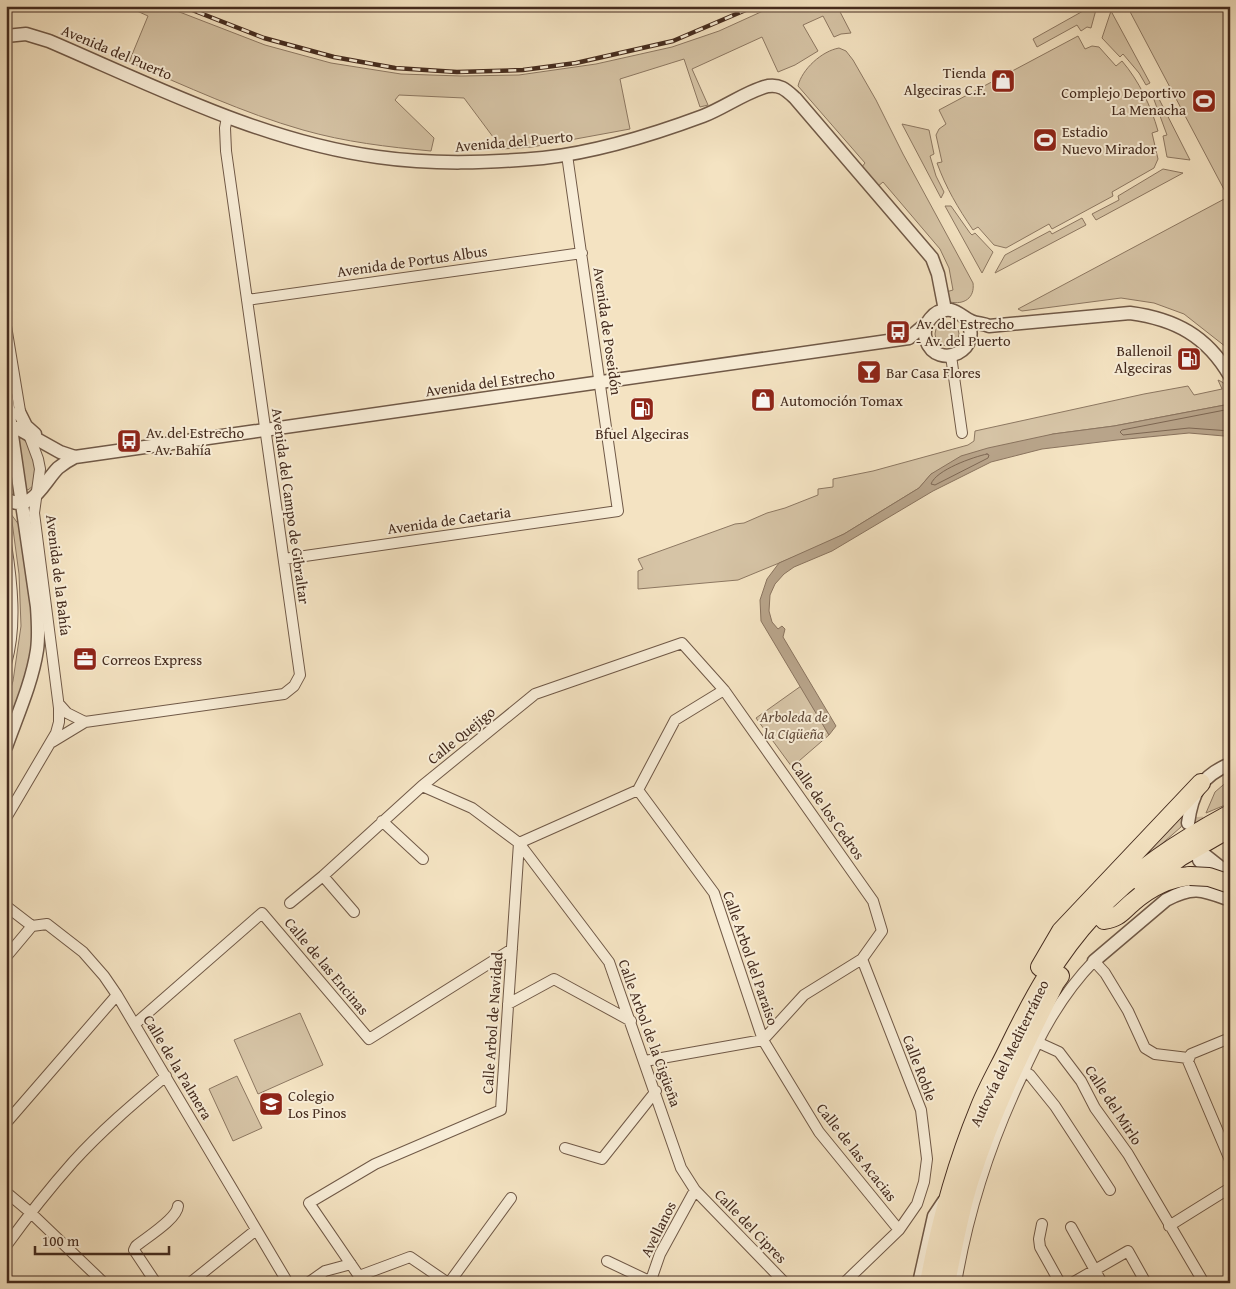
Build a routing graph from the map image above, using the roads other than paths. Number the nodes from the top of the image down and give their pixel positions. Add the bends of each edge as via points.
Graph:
1 (6, 36) edge
2 (228, 117) junction
3 (567, 155) junction
4 (582, 253) junction
5 (247, 300) junction
6 (945, 310) junction
7 (965, 318) junction
8 (928, 322) junction
9 (6, 326) edge
10 (989, 326) junction
11 (909, 338) junction
12 (970, 339) junction
13 (931, 348) junction
14 (951, 356) junction
15 (1230, 376) edge
16 (600, 383) junction
17 (6, 394) edge
18 (19, 412) junction
19 (9, 429) edge
20 (265, 430) junction
21 (962, 433) dead end
22 (30, 435) junction
23 (52, 448) junction
24 (75, 457) junction
25 (35, 495) junction
26 (6, 499) edge
27 (22, 504) junction
28 (618, 511) joint
29 (6, 544) edge
30 (284, 559) junction
31 (682, 643) joint
32 (6, 664) edge
33 (724, 690) junction
34 (59, 704) junction
35 (85, 722) junction
36 (52, 742) junction
37 (6, 747) edge
38 (1230, 764) edge
39 (1230, 773) edge
40 (1201, 783) junction
41 (422, 786) junction
42 (638, 790) junction
43 (1230, 814) edge
44 (6, 818) edge
45 (382, 821) junction
46 (1230, 828) edge
47 (519, 843) junction
48 (423, 859) dead end
49 (1230, 874) edge
50 (323, 876) junction
51 (1230, 884) edge
52 (1230, 892) edge
53 (1230, 900) edge
54 (290, 903) dead end
55 (6, 906) edge
56 (354, 912) dead end
57 (1104, 920) junction
58 (32, 926) junction
59 (512, 949) junction
60 (6, 957) edge
61 (862, 958) junction
62 (1094, 960) junction
63 (118, 995) junction
64 (508, 1004) junction
65 (631, 1021) junction
66 (134, 1024) junction
67 (762, 1040) junction
68 (1230, 1040) edge
69 (1037, 1042) junction
70 (1188, 1058) junction
71 (645, 1061) junction
72 (1024, 1071) junction
73 (166, 1076) junction
74 (656, 1091) junction
75 (979, 1108) junction
76 (6, 1124) edge
77 (565, 1148) dead end
78 (1230, 1160) edge
79 (1230, 1188) edge
80 (695, 1190) junction
81 (1110, 1190) dead end
82 (950, 1191) junction
83 (6, 1192) edge
84 (511, 1198) dead end
85 (178, 1206) dead end
86 (31, 1213) junction
87 (1042, 1224) dead end
88 (1169, 1226) junction
89 (1071, 1227) dead end
90 (256, 1230) junction
91 (899, 1230) junction
92 (6, 1246) edge
93 (607, 1261) dead end
94 (351, 1264) junction
95 (1095, 1270) junction
96 (651, 1281) edge
97 (104, 1283) edge
98 (156, 1283) edge
99 (190, 1283) edge
100 (288, 1283) edge
101 (308, 1283) edge
102 (448, 1283) edge
103 (784, 1283) edge
104 (844, 1283) edge
105 (919, 1283) edge
106 (929, 1283) edge
107 (946, 1283) edge
108 (956, 1283) edge
109 (1060, 1283) edge
110 (1072, 1283) edge
111 (1102, 1283) edge
112 (1146, 1283) edge
113 (1204, 1283) edge

1 - 2 street, Avenida del Puerto via 26,34 49,41
2 - 3 street, Avenida del Puerto via 331,148 420,162 460,163
2 - 5 street, Avenida del Campo de Gibraltar via 224,128 226,151
3 - 4 street, Avenida de Poseidón
3 - 6 street, Avenida del Puerto via 620,143 705,115 768,86 783,88 932,258
4 - 5 street, Avenida de Portus Albus
4 - 16 street, Avenida de Poseidón
5 - 20 street, Avenida del Campo de Gibraltar
6 - 7 street
6 - 8 street
7 - 10 street
7 - 12 street via 970,328
8 - 11 street
8 - 13 street via 925,333
9 - 18 street, Avenida de la Bahía
10 - 12 street
10 - 15 street via 1130,313 1151,316 1172,322 1191,333 1208,347
11 - 13 street
11 - 16 street, Avenida del Estrecho
12 - 14 street via 961,352
13 - 14 street via 940,355
14 - 21 street
16 - 20 street, Avenida del Estrecho
16 - 28 street, Avenida de Poseidón
17 - 19 street, Avenida de la Bahía
18 - 22 street, Avenida de la Bahía
18 - 23 street via 26,426
19 - 22 street via 17,428
19 - 27 street, Avenida de la Bahía
20 - 24 street, Avenida del Estrecho
20 - 30 street, Avenida del Campo de Gibraltar
22 - 23 street
22 - 25 street, Avenida de la Bahía via 40,469
23 - 24 street
24 - 25 street via 58,468
25 - 27 street
25 - 34 street, Avenida de la Bahía via 34,513
26 - 27 street
27 - 37 street, Avenida de la Bahía via 37,607 38,639 32,669
28 - 30 street, Avenida de Caetaria
29 - 32 street via 12,594 12,627
30 - 35 street, Avenida del Campo de Gibraltar via 300,675 290,690 284,694
31 - 33 street, Calle de los Cedros
31 - 41 street, Calle Quejigo via 535,694
33 - 42 street via 675,720
33 - 61 street, Calle de los Cedros via 873,901 882,931
34 - 35 street via 67,713
34 - 36 street, Avenida de la Bahía via 60,722
35 - 36 street, Avenida del Campo de Gibraltar
36 - 44 street, Avenida de la Bahía
38 - 40 street
39 - 40 street via 1208,789 1193,820 1193,798
40 - 75 highway via 1061,931 1025,991 996,1051 978,1093
41 - 45 street, Calle Quejigo
41 - 47 street, Calle Arbol de la Cigüeña via 472,808
42 - 47 street
42 - 67 street, Calle Arbol del Paraiso via 714,893
43 - 75 highway, Autovía del Mediterráneo via 1182,840 1094,913 1071,940 1032,998
45 - 48 street
45 - 50 street, Calle Quejigo
46 - 57 highway, Autovía del Mediterráneo via 1180,857
47 - 59 street, Calle Arbol de Navidad
47 - 65 street, Calle Arbol de la Cigüeña via 610,962
49 - 52 street via 1202,858 1216,881
50 - 54 street, Calle Quejigo
50 - 56 street
51 - 57 highway, bridge via 1209,877 1175,878 1155,886 1116,918
53 - 62 street via 1200,890 1176,895
55 - 58 street, Calle de la Palmera
57 - 107 highway, Autovía del Mediterráneo via 1055,983 1012,1070 970,1180
58 - 60 street
58 - 63 street, Calle de la Palmera via 47,924 76,946
59 - 64 street, Calle Arbol de Navidad
59 - 66 street, Calle de las Encinas via 369,1039 262,913
61 - 67 street via 804,995
61 - 91 street, Calle Roble via 921,1110 927,1159 924,1182 917,1204
62 - 69 street via 1066,994
62 - 70 street via 1128,1011 1144,1048 1154,1054
63 - 66 street, Calle de la Palmera
63 - 76 street
64 - 65 street via 554,979
64 - 94 street, Calle Arbol de Navidad via 501,1110 374,1164 309,1203
65 - 71 street, Calle Arbol de la Cigüeña
66 - 73 street, Calle de la Palmera
67 - 71 street
67 - 91 street, Calle de las Acacias via 819,1132
68 - 70 street
69 - 72 street
69 - 88 street, Calle del Mirlo via 1059,1052 1081,1080
70 - 78 street
71 - 74 street, Calle Arbol de la Cigüeña
72 - 81 street via 1055,1106
72 - 108 street via 978,1190
73 - 86 street via 74,1161
73 - 90 street, Calle de la Palmera
74 - 77 street via 602,1159
74 - 80 street, Calle Arbol de la Cigüeña via 682,1168
75 - 82 highway, Autovía del Mediterráneo
79 - 88 street
80 - 96 street, Avellanos via 660,1254
80 - 103 street, Calle del Cipres
82 - 105 street via 934,1216
82 - 106 highway, Autovía del Mediterráneo
83 - 86 street
84 - 102 street
85 - 98 street via 174,1216 134,1250
86 - 92 street
86 - 97 street
87 - 109 street via 1040,1247
88 - 113 street, Calle del Mirlo
89 - 95 street
90 - 99 street
90 - 100 street, Calle de la Palmera
91 - 104 street, Calle Roble
93 - 96 street
94 - 101 street via 325,1271
94 - 102 street via 359,1276 410,1257
95 - 110 street
95 - 111 street
95 - 112 street via 1128,1251

